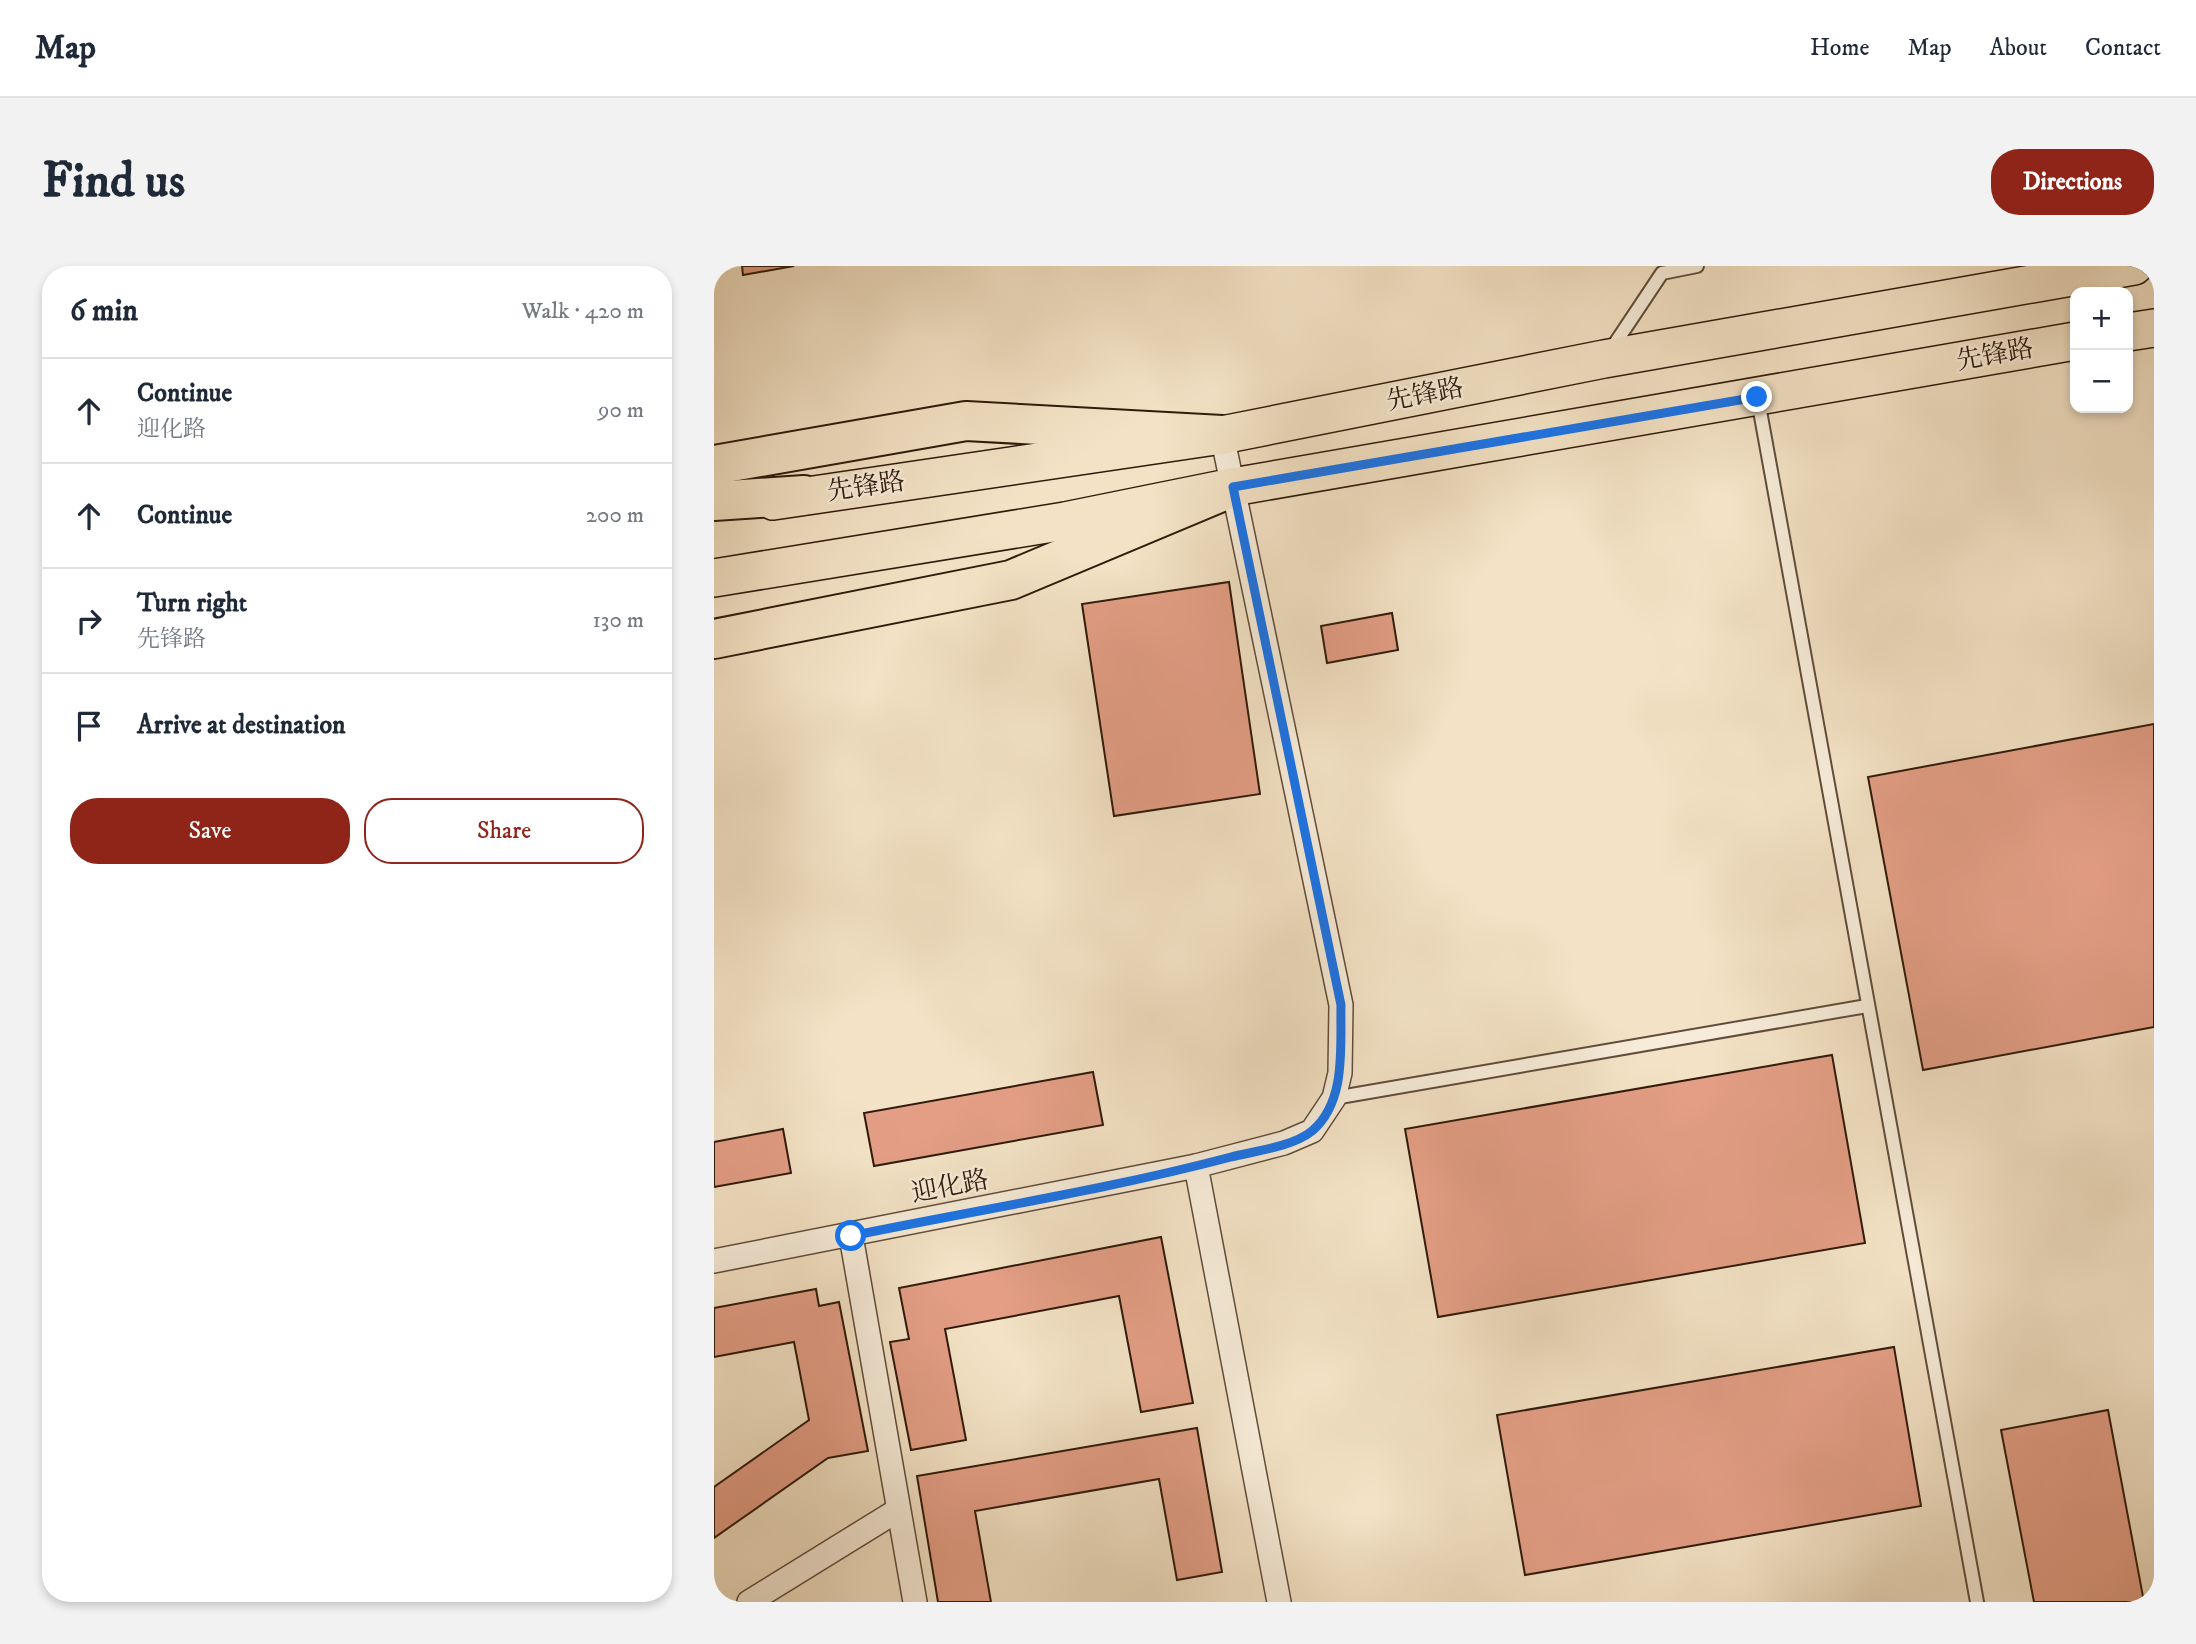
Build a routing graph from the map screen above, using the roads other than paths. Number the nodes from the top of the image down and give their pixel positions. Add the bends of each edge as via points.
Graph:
1 (1697, 266) edge
2 (2134, 266) edge
3 (2154, 328) edge
4 (2133, 331) edge
5 (2070, 342) edge
6 (1604, 359) junction
7 (1757, 397) junction
8 (1222, 435) junction
9 (714, 465) edge
10 (1233, 487) junction
11 (804, 495) junction
12 (714, 501) edge
13 (714, 512) edge
14 (714, 578) edge
15 (714, 639) edge
16 (1867, 1006) junction
17 (1334, 1098) junction
18 (1196, 1166) junction
19 (851, 1236) junction
20 (714, 1261) edge
21 (898, 1510) junction
22 (749, 1602) edge
23 (915, 1602) edge
24 (1279, 1602) edge
25 (1977, 1602) edge

1 - 6 lane via 1662,273
2 - 6 main road, 先锋路
3 - 4 main road
5 - 7 main road, 先锋路
6 - 8 main road, 先锋路
7 - 10 main road, 先锋路
7 - 16 lane
8 - 9 highway via 966,421
8 - 10 street
8 - 11 main road, 先锋路
10 - 14 main road, 先锋路 via 1065,521
10 - 15 highway via 1011,580
10 - 17 street via 1341,1005 1340,1073
11 - 12 highway
11 - 13 main road, 先锋路
16 - 17 lane
16 - 25 lane
17 - 18 street, 迎化路 via 1312,1131
18 - 19 street, 迎化路
18 - 24 street
19 - 20 street, 迎化路
19 - 21 street
21 - 22 street
21 - 23 street

